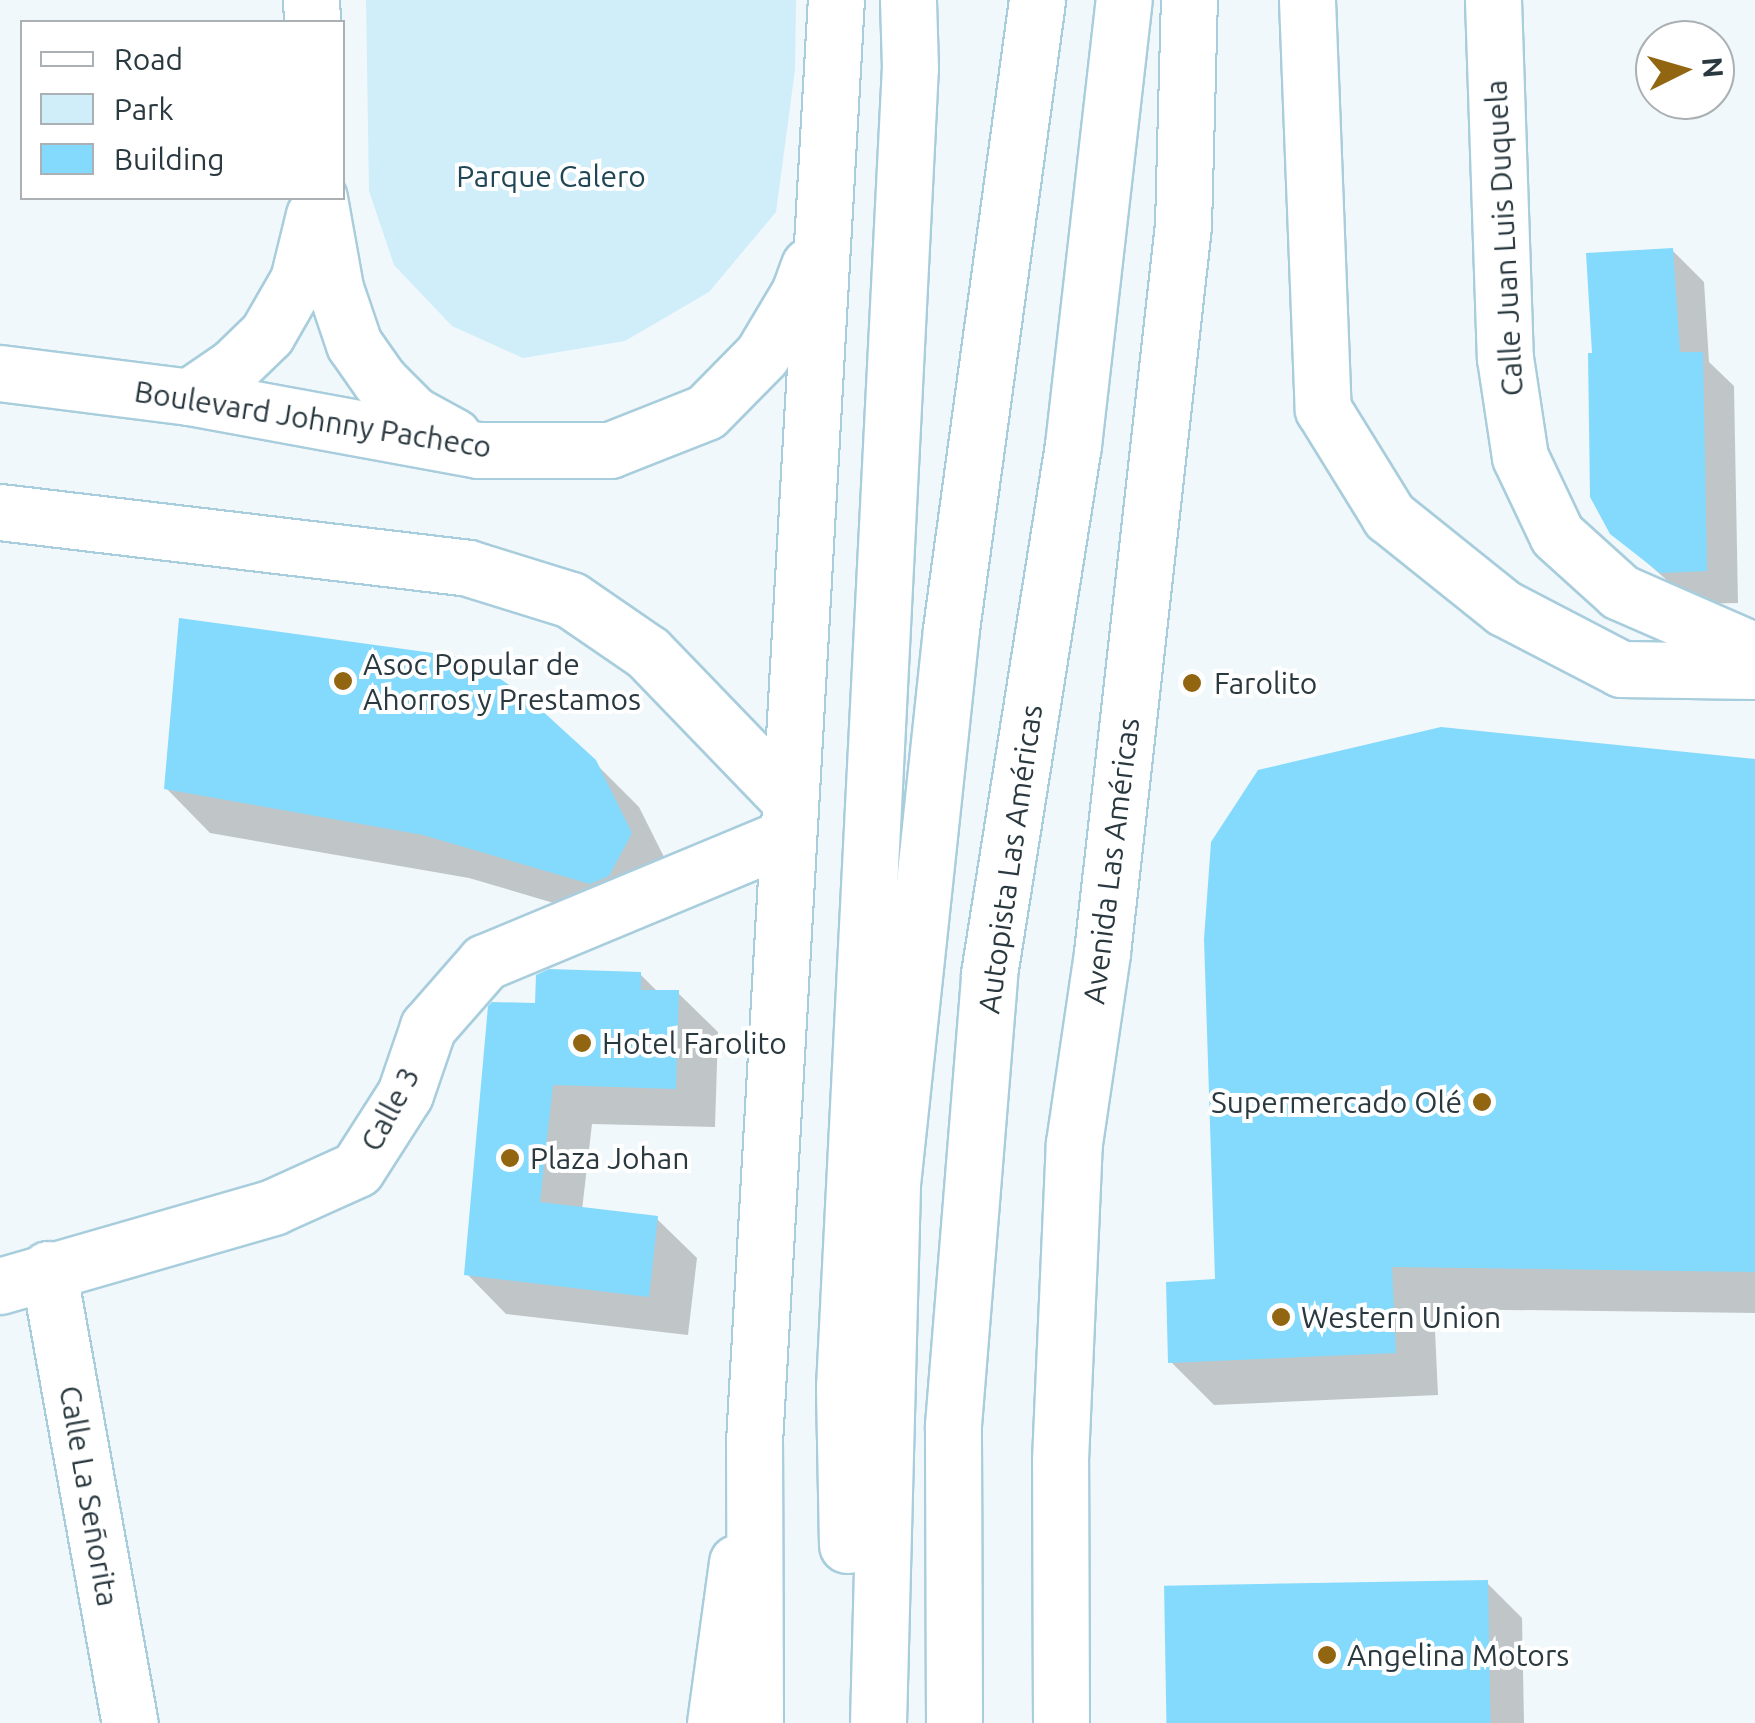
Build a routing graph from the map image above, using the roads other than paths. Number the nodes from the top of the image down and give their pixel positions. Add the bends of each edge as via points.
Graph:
1 (836, 0) edge
2 (908, 0) edge
3 (1037, 0) edge
4 (1124, 0) edge
5 (1189, 0) edge
6 (1307, 0) edge
7 (1493, 0) edge
8 (318, 200) edge
9 (318, 200) edge
10 (820, 235) junction
11 (0, 372) edge
12 (190, 397) junction
13 (478, 450) junction
14 (0, 512) edge
15 (1755, 652) edge
16 (1755, 671) edge
17 (788, 818) junction
18 (24, 1277) edge
19 (754, 1442) junction
20 (130, 1723) edge
21 (715, 1723) edge
22 (755, 1723) edge
23 (851, 1723) edge
24 (878, 1723) edge
25 (954, 1723) edge
26 (1060, 1723) edge

1 - 10 main road
2 - 23 main road via 910,68 844,1387
3 - 24 main road via 951,630 892,1184
4 - 25 main road, Autopista Las Américas via 1073,444 990,974 953,1425
5 - 26 main road, Avenida Las Américas via 1183,225 1102,953 1074,1143 1060,1460
6 - 16 main road via 1323,409 1388,516 1504,608 1621,669
7 - 15 main road, Calle Juan Luis Duquela via 1504,358 1520,457 1557,536 1620,592
8 - 12 main road via 298,280 267,334
9 - 13 main road via 334,288 354,344 413,414
10 - 13 main road, Boulevard Johnny Pacheco via 799,293 762,355 706,412 610,450
10 - 17 main road
11 - 12 main road, Boulevard Johnny Pacheco
12 - 13 main road, Boulevard Johnny Pacheco
14 - 17 main road via 468,568 571,600 648,653
17 - 18 main road, Calle 3 via 485,962 428,1026 405,1094 357,1169 273,1207
17 - 19 main road
18 - 20 main road, Calle La Señorita
19 - 21 main road
19 - 22 main road

